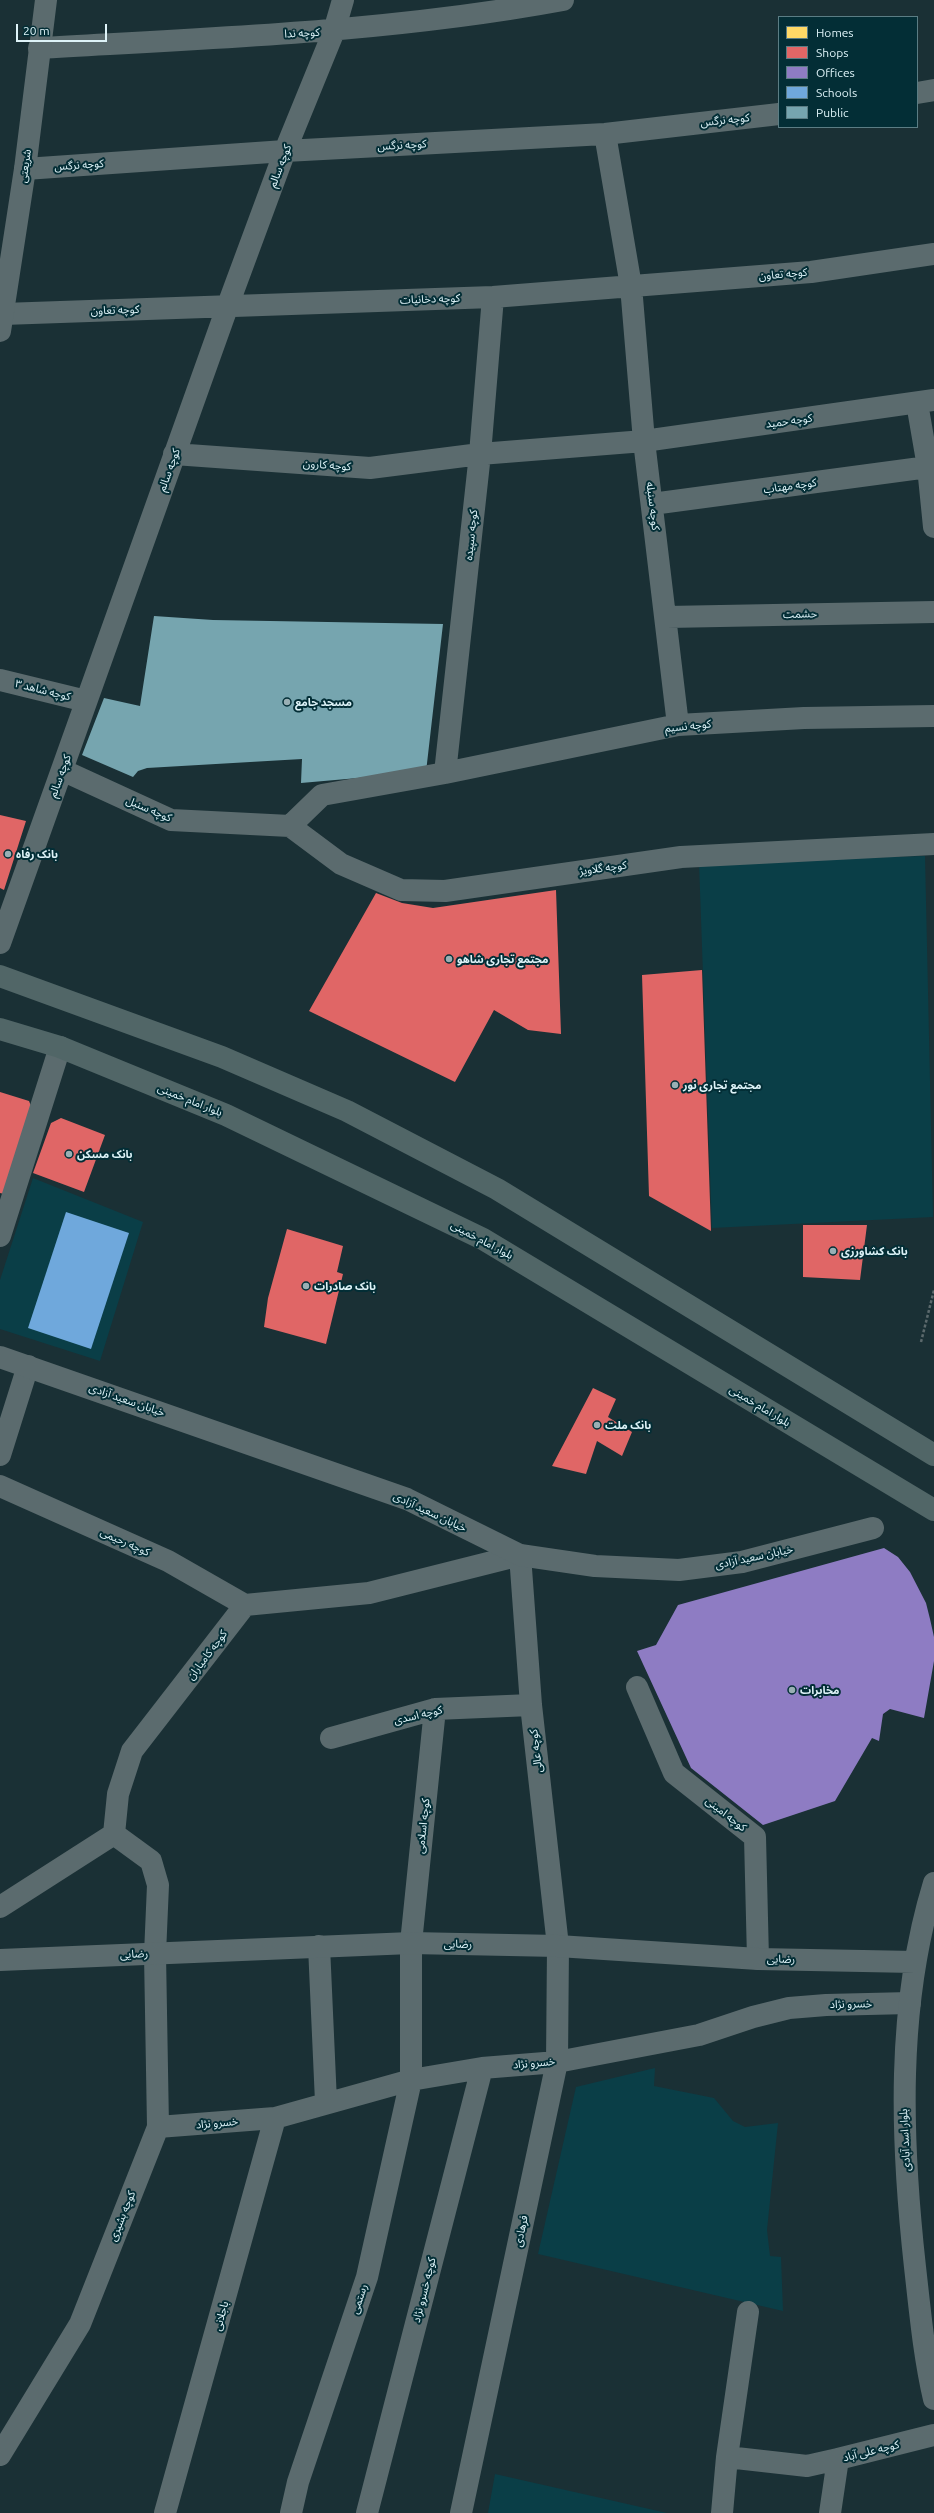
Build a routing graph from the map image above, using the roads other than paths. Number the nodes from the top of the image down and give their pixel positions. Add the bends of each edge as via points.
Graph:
1 (46, 0) edge
2 (343, 0) edge
3 (563, 0) edge
4 (334, 31) junction
5 (39, 48) junction
6 (934, 90) edge
7 (918, 93) edge
8 (778, 114) edge
9 (606, 134) junction
10 (285, 151) junction
11 (25, 169) junction
12 (934, 254) edge
13 (631, 286) junction
14 (493, 296) junction
15 (228, 305) junction
16 (1, 322) edge
17 (926, 402) edge
18 (644, 441) junction
19 (174, 454) junction
20 (480, 454) junction
21 (928, 468) junction
22 (652, 504) junction
23 (934, 527) edge
24 (934, 612) edge
25 (667, 617) junction
26 (0, 680) edge
27 (86, 701) junction
28 (934, 716) edge
29 (678, 725) junction
30 (62, 770) junction
31 (445, 773) junction
32 (290, 826) junction
33 (934, 844) edge
34 (0, 943) edge
35 (0, 976) edge
36 (0, 1029) edge
37 (60, 1047) junction
38 (0, 1236) edge
39 (0, 1357) edge
40 (28, 1366) junction
41 (0, 1455) edge
42 (934, 1455) edge
43 (0, 1486) edge
44 (934, 1510) edge
45 (873, 1528) dead end
46 (520, 1556) junction
47 (245, 1605) junction
48 (637, 1687) dead end
49 (531, 1705) junction
50 (435, 1709) junction
51 (331, 1738) dead end
52 (114, 1834) junction
53 (934, 1883) edge
54 (0, 1907) edge
55 (411, 1943) junction
56 (319, 1946) junction
57 (558, 1946) junction
58 (155, 1954) junction
59 (758, 1959) junction
60 (0, 1960) edge
61 (915, 1962) junction
62 (910, 2003) junction
63 (557, 2062) junction
64 (482, 2068) junction
65 (411, 2080) junction
66 (326, 2102) junction
67 (275, 2118) junction
68 (158, 2127) junction
69 (748, 2312) dead end
70 (934, 2399) edge
71 (934, 2435) edge
72 (0, 2455) edge
73 (726, 2457) junction
74 (838, 2459) junction
75 (165, 2513) edge
76 (291, 2513) edge
77 (367, 2513) edge
78 (461, 2513) edge
79 (722, 2513) edge
80 (830, 2513) edge

1 - 5 street, شریعتی
2 - 4 street, کوچه سالم
3 - 4 street, کوچه ندا via 521,8
4 - 5 street, کوچه ندا
4 - 10 street, کوچه سالم
5 - 11 street, شریعتی
6 - 7 street
8 - 9 street, کوچه نرگس
9 - 10 street, کوچه نرگس
9 - 13 street, کوچه سنبله
10 - 11 street, کوچه نرگس
10 - 15 street, کوچه سالم
11 - 16 street, شریعتی
12 - 13 street, کوچه تعاون via 810,272
13 - 14 street, کوچه دخانیات
13 - 18 street, کوچه سنبله
14 - 15 street, کوچه دخانیات
14 - 20 street, کوچه سپیده
15 - 16 street, کوچه تعاون
15 - 19 street, کوچه سالم
17 - 18 street, کوچه حمید
17 - 21 street
18 - 20 street, کوچه حمید
18 - 22 street, کوچه سنبله
19 - 20 street, کوچه کارون via 370,468
19 - 27 street, کوچه سالم
20 - 31 street, کوچه سپیده
21 - 22 street, کوچه مهتاب
21 - 23 street
22 - 25 street, کوچه سنبله
24 - 25 street, حشمت
25 - 29 street, کوچه سنبله
26 - 27 street, کوچه شاهد ۳
27 - 30 street, کوچه سالم
28 - 29 street, کوچه نسیم via 804,718
29 - 31 street, کوچه نسیم
30 - 32 street, کوچه سنبل via 172,820
30 - 34 street, کوچه سالم
31 - 32 street, کوچه نسیم via 322,795
32 - 33 street, کوچه گلاویژ via 341,864 401,890 445,891 681,857
35 - 42 main road via 222,1057 347,1111 497,1189
36 - 37 main road, بلوار امام خمینی
37 - 38 street
37 - 44 main road, بلوار امام خمینی via 226,1115 483,1239
39 - 40 street, خیابان سعید آزادی
40 - 41 street
40 - 46 street, خیابان سعید آزادی via 407,1499
43 - 47 street, کوچه رحیمی via 168,1561
45 - 46 street, خیابان سعید آزادی via 742,1562 679,1570 595,1566
46 - 47 street via 369,1593
46 - 49 street, کوچه عالی
47 - 52 street, کوچه کامیاران via 132,1752 118,1794
48 - 59 street, کوچه امینی via 674,1774 755,1837
49 - 50 street, کوچه اسدی
49 - 57 street, کوچه عالی
50 - 51 street, کوچه اسدی
50 - 55 street, کوچه اسلامی
52 - 54 street
52 - 58 street, کوچه بشیری via 151,1861 158,1885
53 - 61 street, بلوار اسد آبادی
55 - 56 street, رضایی
55 - 57 street, رضایی
55 - 65 street, کوچه اسلامی
56 - 58 street, رضایی
56 - 66 street
57 - 59 street, رضایی
57 - 63 street, فرهادی
58 - 60 street, رضایی
58 - 68 street, کوچه بشیری
59 - 61 street, رضایی
61 - 62 street, بلوار اسد آبادی
62 - 63 street, خسرو نژاد via 789,2008 699,2035
62 - 70 street, بلوار اسد آبادی via 903,2102 908,2211 919,2307
63 - 64 street, خسرو نژاد
63 - 78 street, فرهادی
64 - 65 street, خسرو نژاد
64 - 77 street, کوچه خسرو نژاد
65 - 66 street, خسرو نژاد
65 - 76 street, رستمی via 367,2277 298,2482
66 - 67 street, خسرو نژاد
67 - 68 street, خسرو نژاد
67 - 75 street, باجلانی
68 - 72 street, کوچه بشیری via 80,2324
69 - 73 street
71 - 74 street, کوچه علی آباد
73 - 74 street via 808,2466
73 - 79 street
74 - 80 street, کوچه علی آباد

